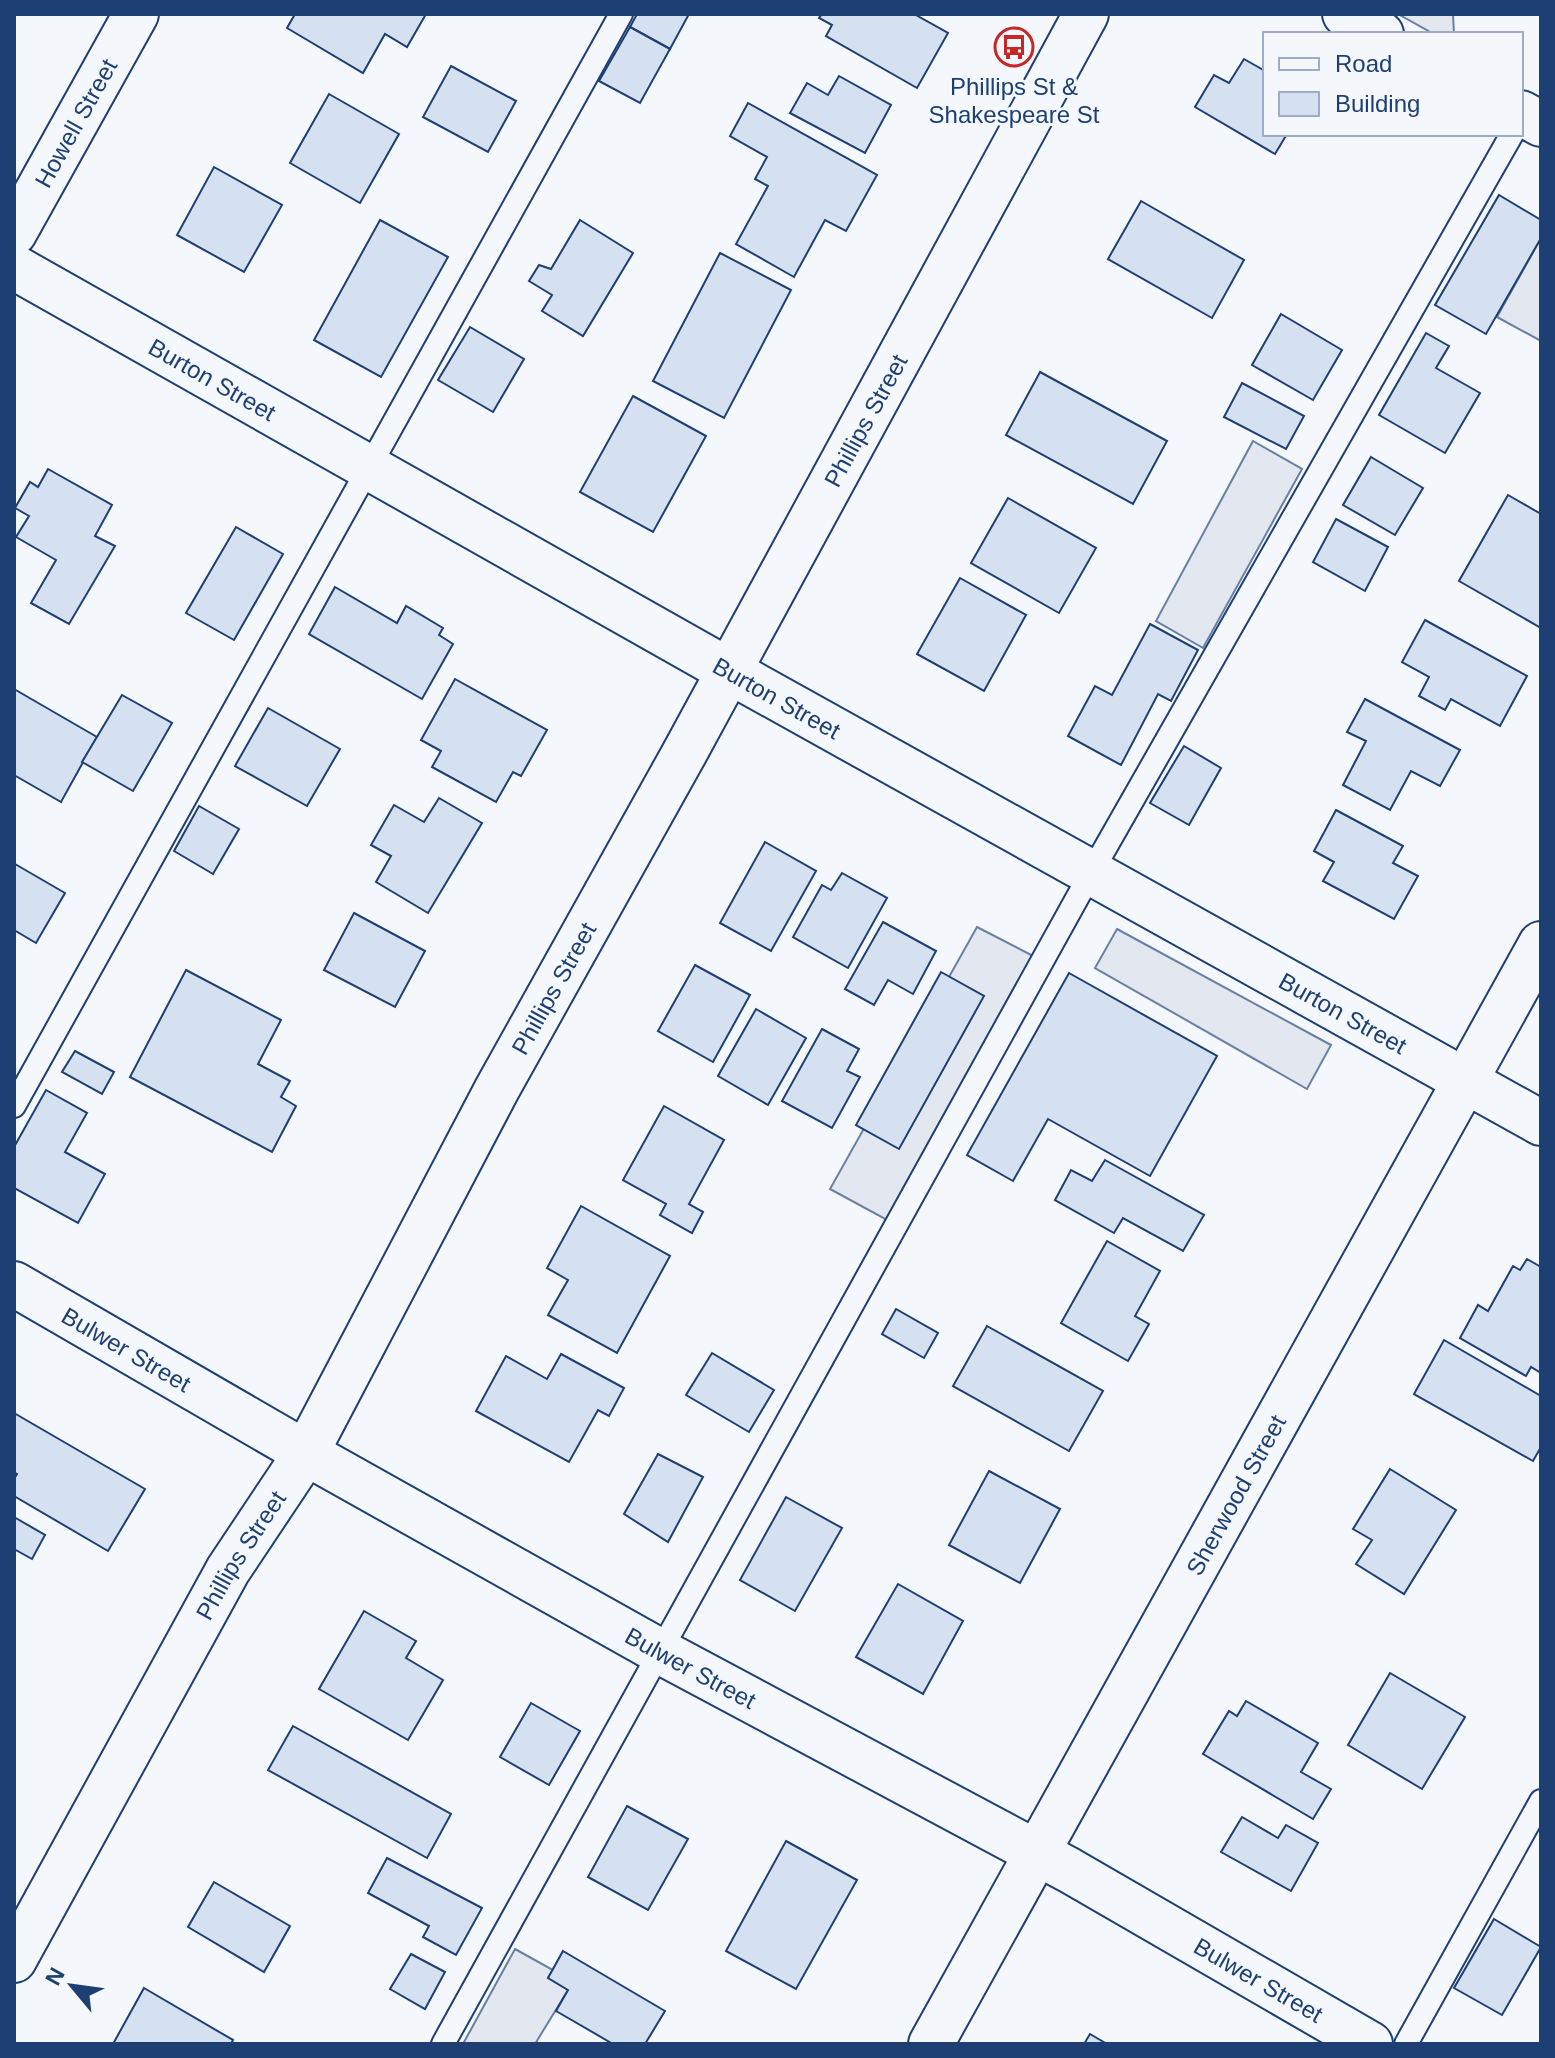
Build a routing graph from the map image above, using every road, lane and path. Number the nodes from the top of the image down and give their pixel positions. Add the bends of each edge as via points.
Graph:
1 (136, 14) edge
2 (621, 14) edge
3 (1086, 14) edge
4 (1345, 14) edge
5 (1377, 32) edge
6 (1515, 136) edge
7 (14, 233) edge
8 (14, 267) edge
9 (368, 468) junction
10 (729, 671) junction
11 (1091, 873) junction
12 (1541, 944) edge
13 (1465, 1081) junction
14 (14, 1106) edge
15 (1541, 1123) edge
16 (14, 1284) edge
17 (306, 1453) junction
18 (661, 1652) junction
19 (1541, 1801) edge
20 (1037, 1853) junction
21 (14, 1960) edge
22 (443, 2044) edge
23 (931, 2044) edge
24 (1370, 2044) edge
25 (1406, 2044) edge

1 - 7 street, Howell Street
2 - 9 lane
3 - 10 street, Phillips Street
4 - 5 street
6 - 11 lane
8 - 9 street, Burton Street
9 - 10 street, Burton Street
9 - 14 lane
10 - 11 street, Burton Street
10 - 17 street, Phillips Street via 497,1089
11 - 13 street, Burton Street
11 - 18 lane
12 - 13 street, Sherwood Street
13 - 15 street, Burton Street
13 - 20 street, Sherwood Street
16 - 17 street, Bulwer Street
17 - 18 street, Bulwer Street
17 - 21 street, Phillips Street via 228,1570
18 - 20 street, Bulwer Street
18 - 22 lane
19 - 25 lane
20 - 23 street, Sherwood Street
20 - 24 street, Bulwer Street

